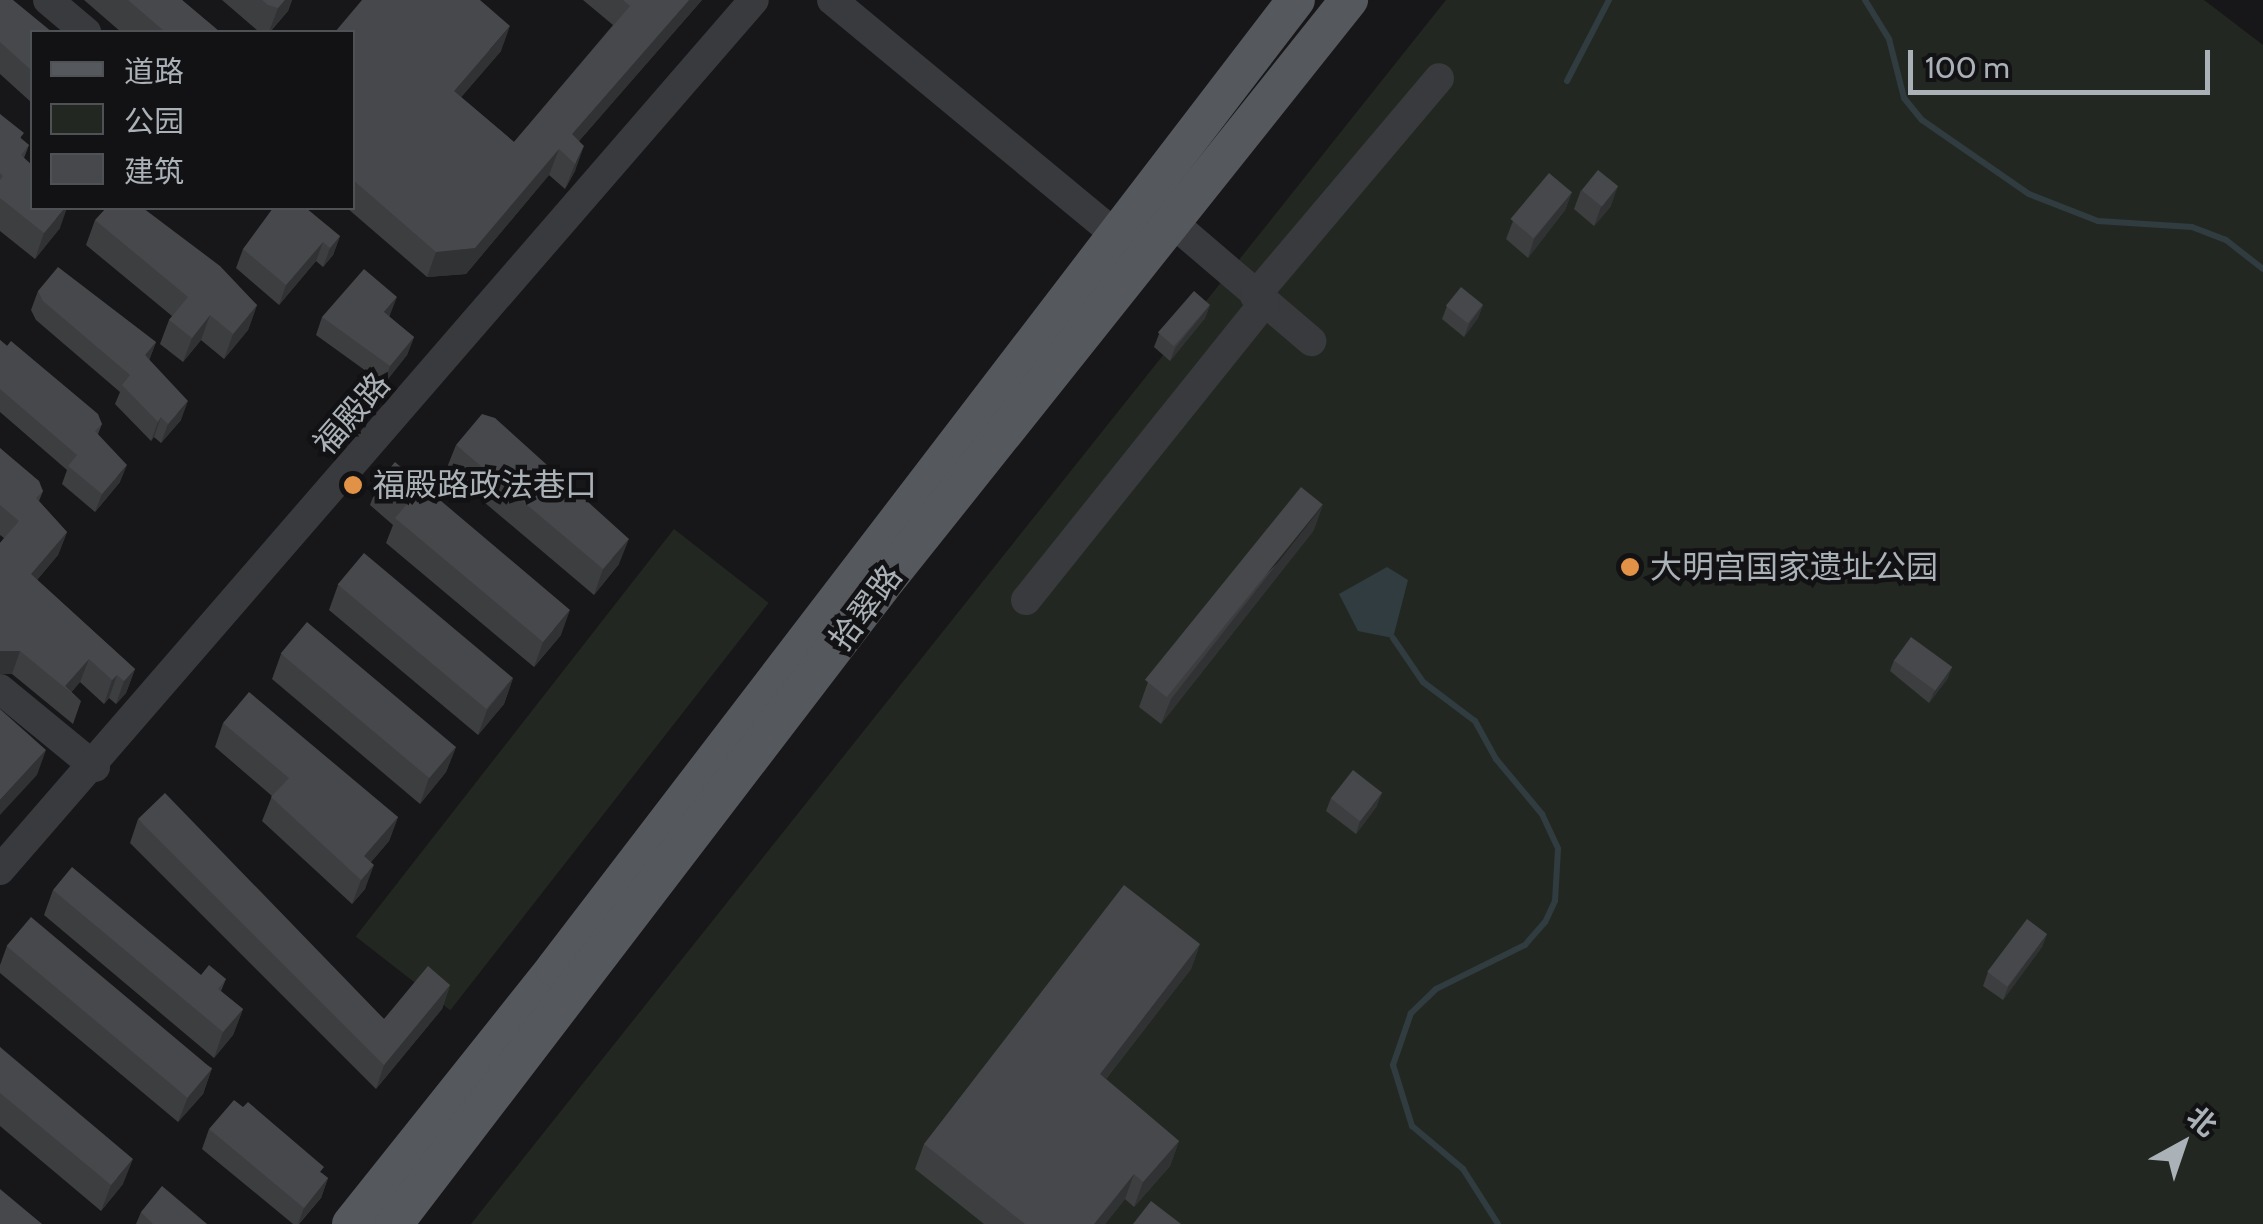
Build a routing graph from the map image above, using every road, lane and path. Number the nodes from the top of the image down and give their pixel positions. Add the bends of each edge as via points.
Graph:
1 (48, 0) edge
2 (754, 0) edge
3 (832, 0) edge
4 (1296, 0) edge
5 (1349, 0) edge
6 (84, 30) edge
7 (1438, 78) dead end
8 (1173, 223) junction
9 (1112, 232) junction
10 (1259, 299) junction
11 (1311, 342) dead end
12 (1026, 600) dead end
13 (0, 689) edge
14 (95, 766) junction
15 (0, 870) edge
16 (351, 1224) edge
17 (394, 1224) edge

1 - 6 street
2 - 14 street, 福殿路
3 - 9 street
4 - 9 main road, 拾翠路
5 - 8 main road, 拾翠路
7 - 10 street
8 - 10 street
8 - 17 main road, 拾翠路 via 881,587
9 - 16 main road, 拾翠路 via 589,923
10 - 11 street
10 - 12 street
13 - 14 street
14 - 15 street, 福殿路

